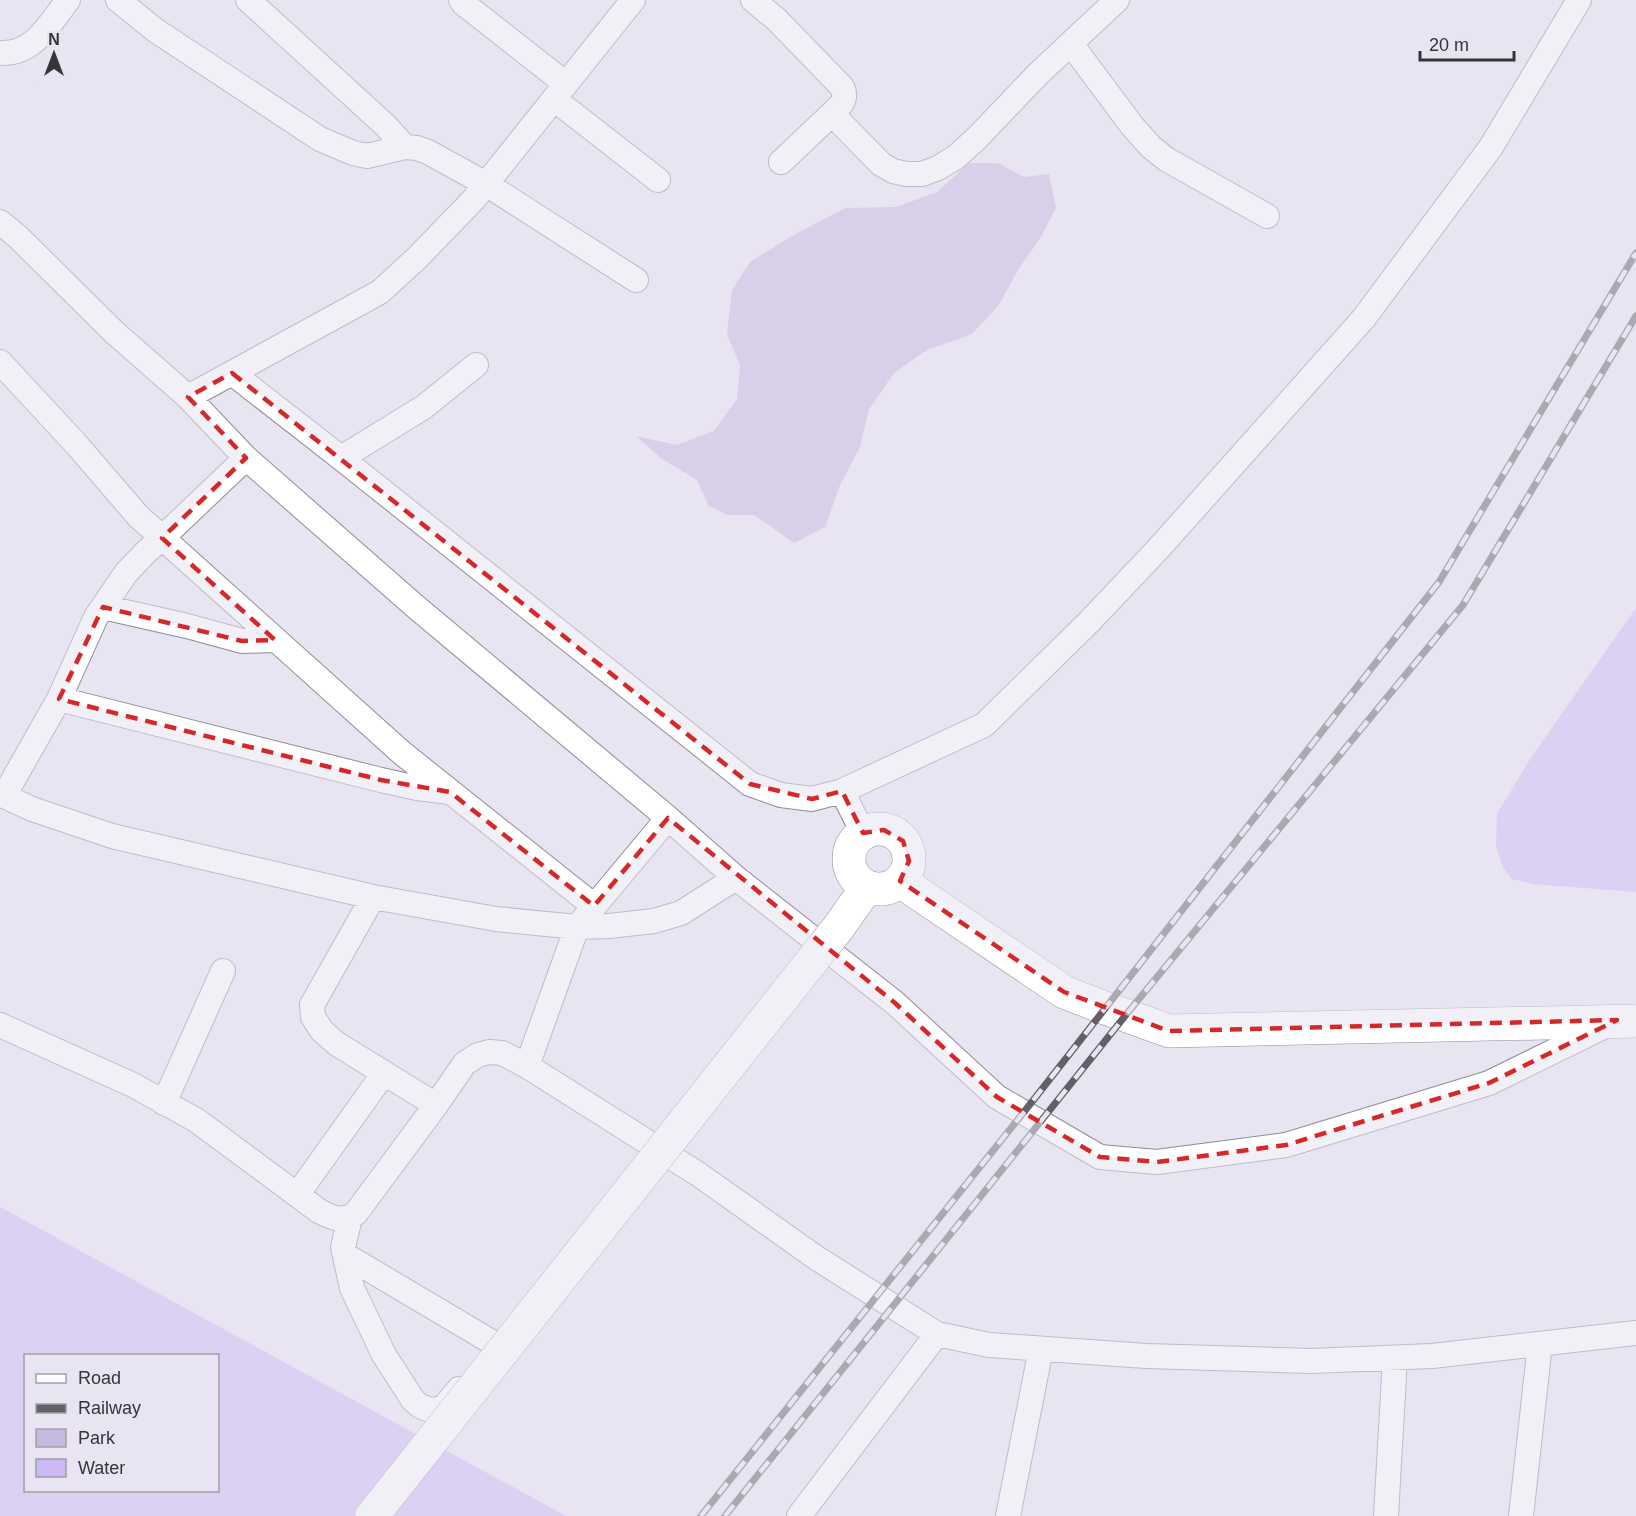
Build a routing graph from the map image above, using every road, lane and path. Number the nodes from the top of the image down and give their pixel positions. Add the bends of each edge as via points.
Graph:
1 (68, 0) edge
2 (118, 0) edge
3 (248, 0) edge
4 (461, 0) edge
5 (633, 0) edge
6 (753, 0) edge
7 (1117, 0) edge
8 (1580, 0) edge
9 (1071, 44) junction
10 (0, 53) edge
11 (560, 92) junction
12 (832, 114) junction
13 (405, 147) junction
14 (781, 162) dead end
15 (658, 180) dead end
16 (486, 184) junction
17 (1267, 216) dead end
18 (2, 229) edge
19 (636, 280) dead end
20 (0, 362) edge
21 (476, 365) dead end
22 (232, 373) junction
23 (188, 397) junction
24 (246, 458) junction
25 (342, 458) junction
26 (162, 538) junction
27 (103, 607) junction
28 (275, 640) junction
29 (59, 699) junction
30 (842, 791) junction
31 (450, 792) junction
32 (2, 795) edge
33 (668, 818) junction
34 (863, 833) junction
35 (736, 878) junction
36 (900, 881) junction
37 (867, 887) junction
38 (373, 897) junction
39 (594, 906) junction
40 (577, 927) junction
41 (224, 971) dead end
42 (1626, 1021) edge
43 (0, 1025) edge
44 (526, 1066) junction
45 (384, 1073) junction
46 (165, 1103) junction
47 (436, 1105) junction
48 (655, 1147) junction
49 (297, 1195) junction
50 (350, 1218) junction
51 (345, 1255) junction
52 (1636, 1333) edge
53 (937, 1334) junction
54 (495, 1344) junction
55 (1540, 1344) junction
56 (1041, 1349) junction
57 (1395, 1358) junction
58 (372, 1516) edge
59 (799, 1516) edge
60 (1008, 1516) edge
61 (1386, 1516) edge
62 (1521, 1516) edge

1 - 10 street via 38,40 20,50
2 - 13 street via 155,30 320,139 366,156
3 - 13 street
4 - 11 street
5 - 11 street
6 - 12 street via 842,87 845,97
7 - 9 street
8 - 30 street via 1491,147 1364,318 1159,548 984,725
9 - 12 street via 956,157 922,174 893,171 880,164
9 - 17 street via 1150,147
11 - 15 street
11 - 16 street
12 - 14 street
13 - 16 street via 428,152
16 - 19 street
16 - 22 street via 380,292
18 - 23 street
20 - 26 street
21 - 25 street via 424,407
22 - 23 street
22 - 25 street
23 - 24 street
24 - 26 street
24 - 33 street via 416,607
25 - 30 street via 750,784 781,795 812,799
26 - 27 street via 126,573
26 - 28 street
27 - 28 street via 242,641
27 - 29 street
28 - 31 street
29 - 31 street via 381,780
29 - 32 street
30 - 34 street
31 - 39 street
32 - 38 street via 112,836
33 - 35 street
33 - 39 street
34 - 36 street via 884,830 903,841 909,861
34 - 37 street via 854,842 849,862 856,880
35 - 40 street via 681,914 631,924
35 - 42 street via 895,1003 997,1097 1100,1157 1157,1162 1286,1145 1489,1083
36 - 37 street via 890,887
36 - 42 street via 1064,992 1169,1031
37 - 58 street, bridge
38 - 40 street via 496,919
38 - 45 street via 312,1005 313,1017 322,1031
39 - 40 street
40 - 44 street
41 - 46 street
43 - 46 street
44 - 47 street via 502,1053 478,1054 465,1064
44 - 48 street
45 - 47 street
45 - 49 street
46 - 49 street via 196,1120
47 - 50 street
48 - 53 street
48 - 54 street
49 - 50 street via 335,1220
50 - 51 street via 343,1246
51 - 54 street
51 - 54 street via 352,1288 384,1354 420,1406 430,1410 443,1407
52 - 55 street
53 - 56 street via 989,1345
53 - 59 street
55 - 57 street
55 - 62 street
56 - 57 street via 1311,1361
56 - 60 street
57 - 61 street

